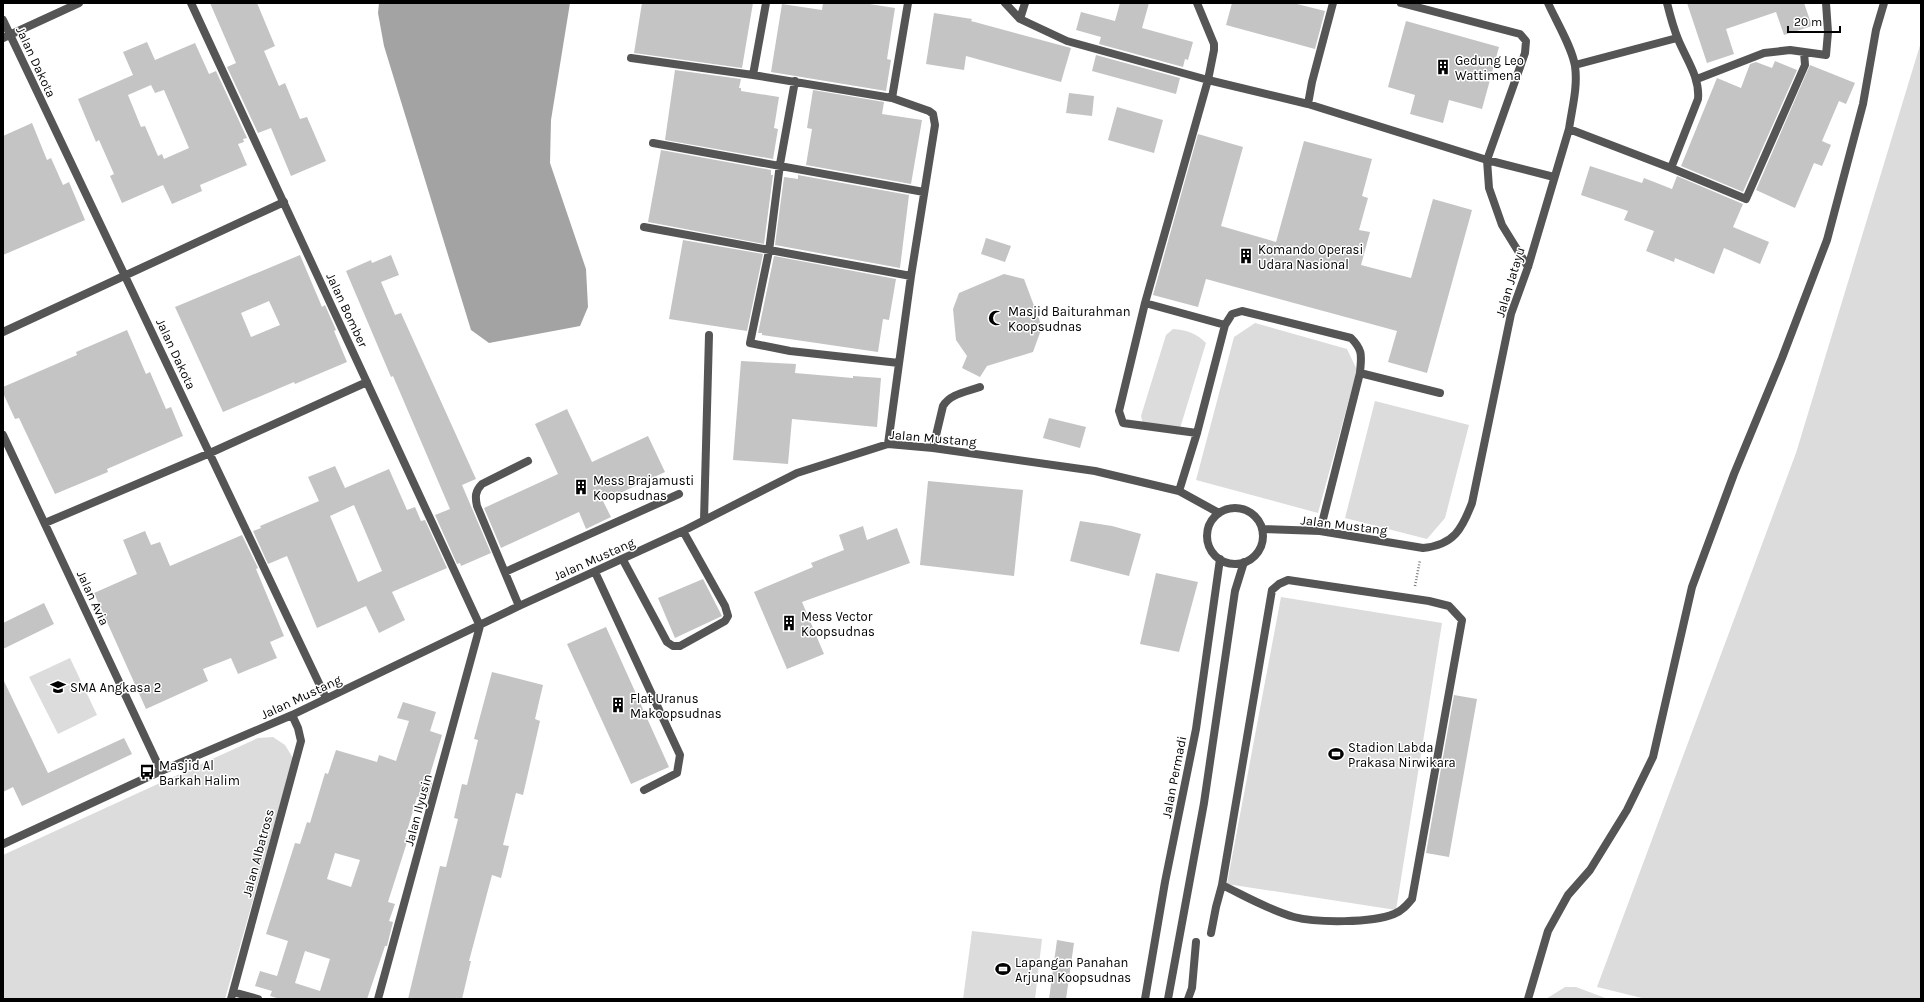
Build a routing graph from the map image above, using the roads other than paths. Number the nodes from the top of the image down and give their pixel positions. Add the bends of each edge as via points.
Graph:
1 (79, 3) edge
2 (192, 3) edge
3 (766, 3) edge
4 (908, 3) edge
5 (1005, 3) edge
6 (1025, 3) edge
7 (1197, 3) edge
8 (1333, 3) edge
9 (1401, 3) edge
10 (1548, 3) edge
11 (1667, 3) edge
12 (1826, 3) edge
13 (1884, 3) edge
14 (1020, 19) junction
15 (3, 20) edge
16 (6, 37) edge
17 (1677, 38) junction
18 (1804, 52) junction
19 (631, 58) dead end
20 (1575, 65) junction
21 (753, 75) junction
22 (1697, 79) junction
23 (1208, 80) junction
24 (795, 82) junction
25 (892, 98) junction
26 (1308, 104) junction
27 (1568, 128) junction
28 (654, 142) dead end
29 (1487, 160) junction
30 (780, 164) junction
31 (1671, 168) junction
32 (1554, 177) junction
33 (924, 192) junction
34 (284, 202) junction
35 (644, 227) dead end
36 (769, 251) junction
37 (1528, 267) junction
38 (125, 274) junction
39 (911, 276) junction
40 (1144, 303) junction
41 (1225, 325) junction
42 (3, 332) edge
43 (709, 335) dead end
44 (899, 363) junction
45 (1360, 373) junction
46 (367, 382) junction
47 (980, 387) dead end
48 (1440, 393) dead end
49 (1197, 433) junction
50 (3, 435) edge
51 (888, 444) junction
52 (933, 448) junction
53 (210, 453) junction
54 (528, 461) dead end
55 (1179, 491) junction
56 (679, 494) dead end
57 (1219, 513) junction
58 (704, 520) junction
59 (45, 523) junction
60 (1262, 529) junction
61 (683, 531) junction
62 (1320, 531) junction
63 (1423, 548) joint
64 (1220, 559) junction
65 (623, 560) junction
66 (1244, 562) junction
67 (505, 572) junction
68 (595, 572) junction
69 (519, 606) junction
70 (480, 626) junction
71 (326, 698) junction
72 (292, 715) junction
73 (161, 771) junction
74 (644, 790) dead end
75 (3, 844) edge
76 (1222, 885) junction
77 (1211, 933) dead end
78 (1196, 942) dead end
79 (232, 995) edge
80 (258, 999) edge
81 (378, 999) edge
82 (1145, 999) edge
83 (1168, 999) edge
84 (1188, 999) edge
85 (1528, 999) edge

1 - 16 lane
2 - 34 lane, Jalan Bomber
3 - 21 lane
4 - 25 lane
5 - 14 lane
6 - 14 lane
7 - 23 lane via 1214,44
8 - 26 lane
9 - 29 lane via 1520,34 1526,41 1525,53
10 - 20 lane, Jalan Jatayu
11 - 17 lane
12 - 18 lane via 1826,55
13 - 85 lane via 1876,30 1863,104 1827,240 1692,587 1653,757 1627,810 1590,870 1568,895 1548,931
14 - 23 lane via 1067,41
15 - 16 lane, Jalan Dakota
16 - 38 lane, Jalan Dakota
17 - 20 lane
17 - 22 lane
18 - 22 lane via 1764,53
18 - 31 lane via 1806,65 1746,199
19 - 21 lane
20 - 27 lane, Jalan Jatayu via 1576,81
21 - 24 lane
22 - 31 lane via 1698,99
23 - 26 lane
23 - 40 lane
24 - 25 lane
24 - 30 lane
25 - 33 lane via 923,107 934,118
26 - 29 lane
27 - 31 lane
27 - 32 lane, Jalan Jatayu
28 - 30 lane
29 - 32 lane
29 - 37 lane via 1489,188 1502,225
30 - 33 lane
30 - 36 lane
32 - 37 lane, Jalan Jatayu
33 - 39 lane
34 - 38 lane
34 - 46 lane, Jalan Bomber
35 - 36 lane
36 - 39 lane
36 - 44 lane via 750,343 790,351
37 - 63 lane, Jalan Jatayu via 1511,314 1468,514 1452,538 1436,547
38 - 42 lane
38 - 53 lane, Jalan Dakota
39 - 44 lane
40 - 41 lane
40 - 49 lane via 1119,411 1120,417 1123,423
41 - 45 lane via 1232,314 1242,311 1351,338 1359,346
41 - 49 lane
43 - 58 lane
44 - 51 lane
45 - 48 lane
45 - 62 lane
46 - 53 lane
46 - 70 lane, Jalan Bomber
47 - 52 lane via 946,401
49 - 55 lane
50 - 59 lane, Jalan Avia
51 - 52 lane, Jalan Mustang
51 - 58 lane, Jalan Mustang via 797,473
52 - 55 lane, Jalan Mustang via 1095,471
53 - 59 lane
53 - 71 lane, Jalan Dakota
54 - 67 lane via 477,489 477,506
55 - 57 lane, Jalan Mustang
56 - 67 lane
57 - 60 lane via 1229,508 1240,508 1250,512
57 - 64 lane via 1211,520 1207,541
58 - 61 lane, Jalan Mustang
59 - 73 lane, Jalan Avia
60 - 62 lane, Jalan Mustang
60 - 66 lane via 1260,549
61 - 65 lane, Jalan Mustang
61 - 65 lane via 725,606 728,616 725,621 680,646 673,646 668,642
62 - 63 lane, Jalan Mustang
64 - 66 lane via 1234,564
64 - 82 lane, Jalan Permadi via 1196,729 1165,882
65 - 68 lane, Jalan Mustang
66 - 83 lane via 1235,591 1204,803
67 - 69 lane
68 - 69 lane, Jalan Mustang
68 - 74 lane via 680,755 677,773
69 - 70 lane, Jalan Mustang
70 - 71 lane, Jalan Mustang
70 - 81 lane, Jalan Ilyusin
71 - 72 lane, Jalan Mustang
72 - 73 lane, Jalan Mustang
72 - 79 lane, Jalan Albatross via 301,741
73 - 75 lane, Jalan Mustang
76 - 76 lane via 1295,917 1325,921 1360,920 1394,915 1412,899 1462,620 1449,606 1288,580 1272,590
76 - 77 lane
78 - 84 lane via 1192,988
79 - 80 lane

